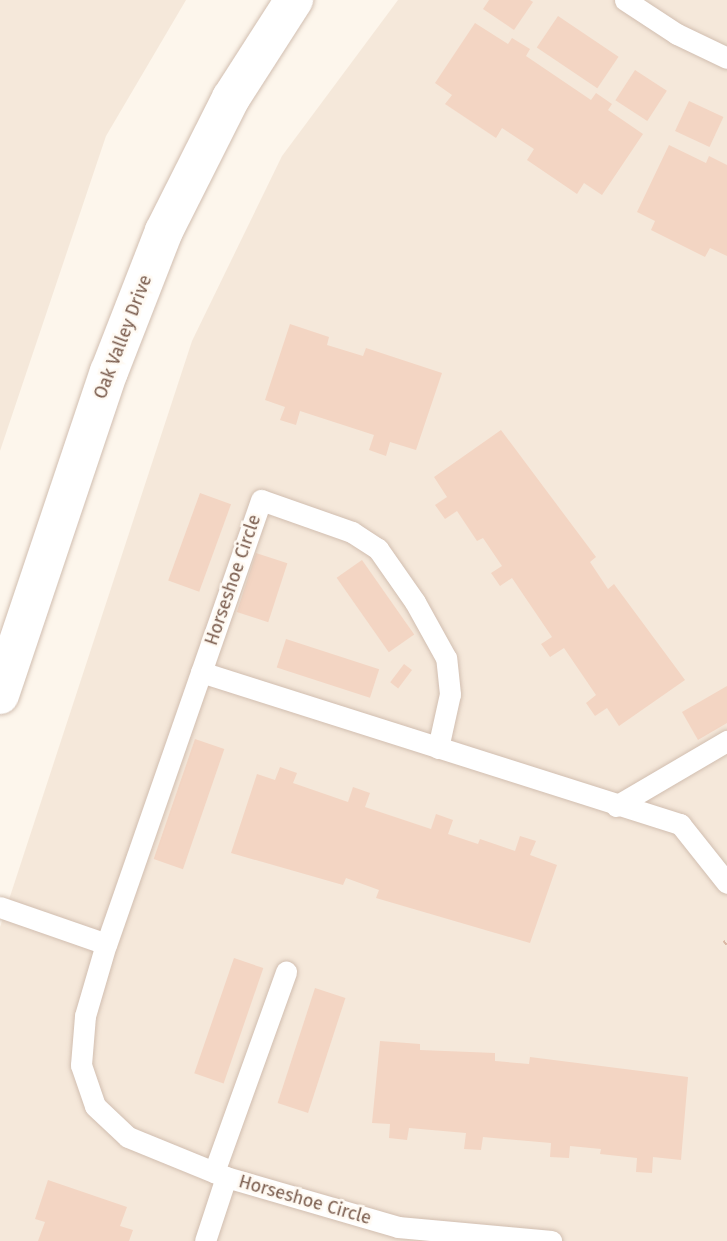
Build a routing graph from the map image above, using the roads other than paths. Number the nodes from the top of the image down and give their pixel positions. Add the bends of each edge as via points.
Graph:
1 (294, 0) edge
2 (625, 0) edge
3 (727, 58) edge
4 (201, 672) junction
5 (0, 695) edge
6 (727, 741) edge
7 (438, 748) junction
8 (616, 806) junction
9 (727, 883) edge
10 (0, 907) edge
11 (106, 944) junction
12 (286, 972) dead end
13 (220, 1175) junction
14 (205, 1241) edge
15 (551, 1241) edge

1 - 5 street, Oak Valley Drive via 232,98 164,232 109,372
2 - 3 lane
4 - 7 lane
4 - 7 lane, Horseshoe Circle via 261,500 352,532 378,549 446,657 450,694
4 - 11 lane, Horseshoe Circle
6 - 8 lane
7 - 8 lane
8 - 9 lane via 680,824
10 - 11 lane
11 - 13 lane, Horseshoe Circle via 85,1016 81,1065 95,1106 128,1137
12 - 13 lane
13 - 14 lane, Horseshoe Circle
13 - 15 lane, Horseshoe Circle via 398,1227

